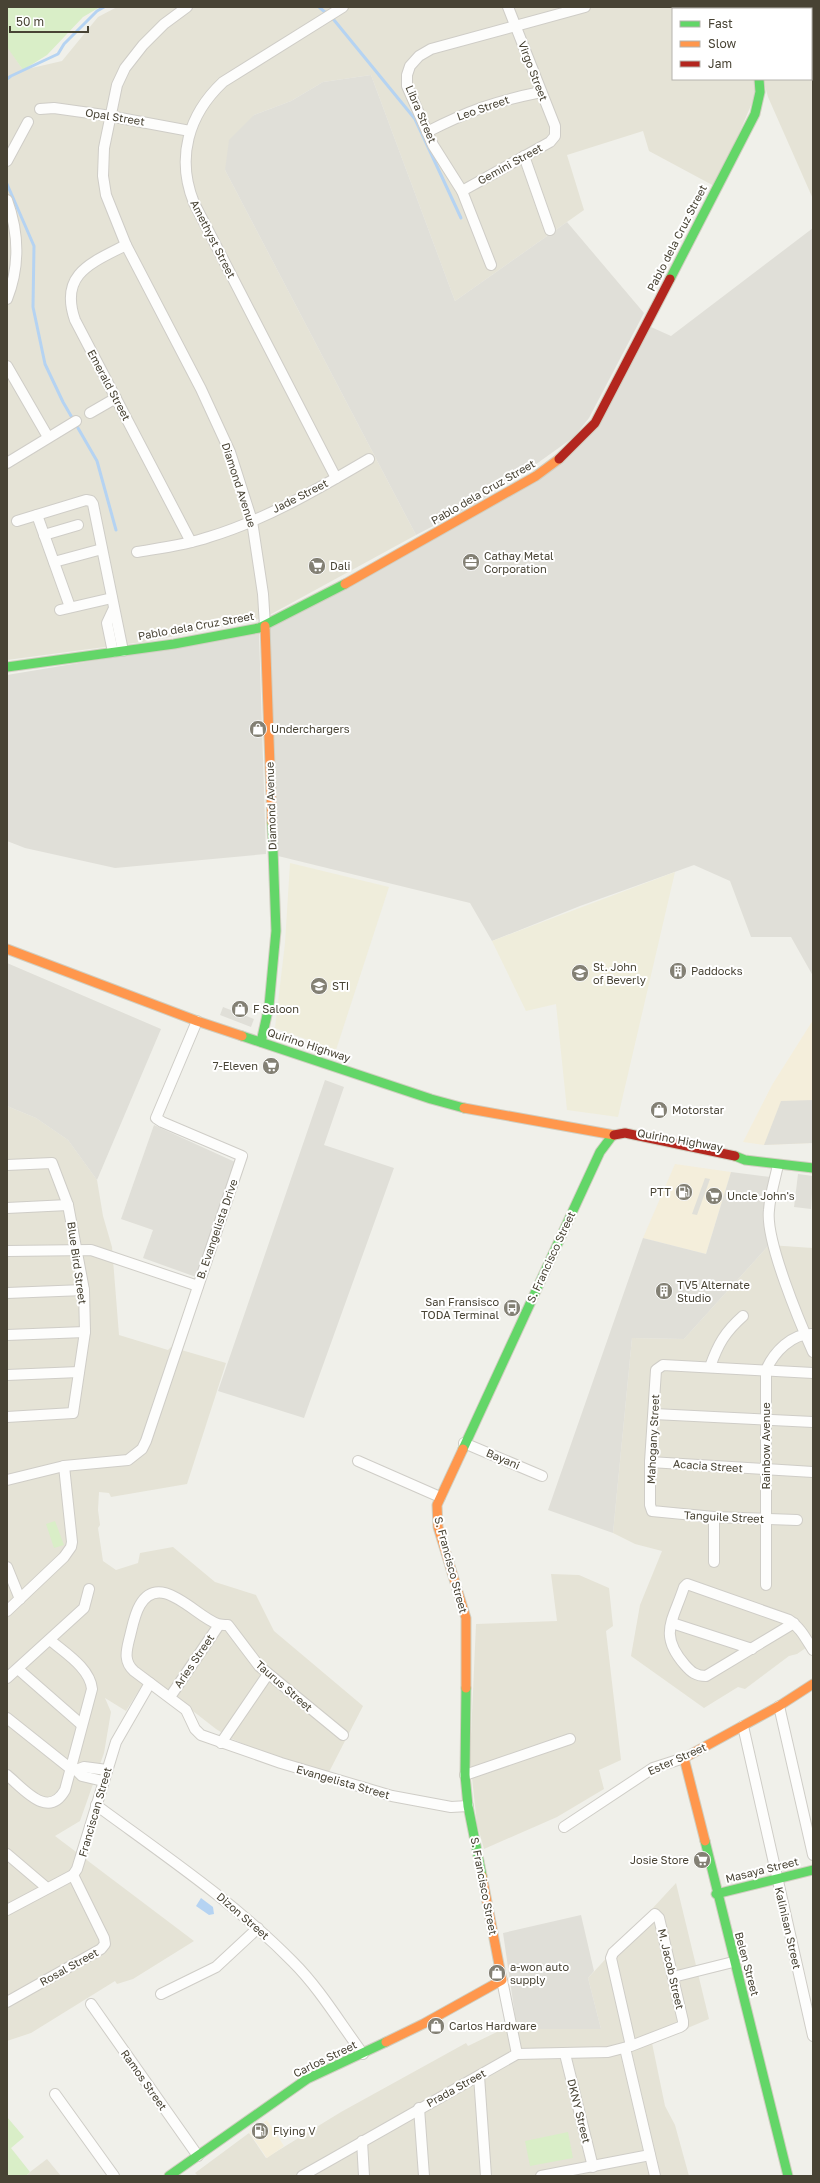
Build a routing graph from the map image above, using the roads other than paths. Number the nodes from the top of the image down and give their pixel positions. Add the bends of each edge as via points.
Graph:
1 (187, 7) edge
2 (343, 7) edge
3 (508, 7) edge
4 (585, 7) edge
5 (516, 27) junction
6 (759, 80) edge
7 (541, 92) junction
8 (40, 108) dead end
9 (111, 116) junction
10 (28, 122) dead end
11 (190, 131) junction
12 (427, 132) junction
13 (555, 136) joint
14 (524, 156) junction
15 (7, 161) edge
16 (462, 191) junction
17 (7, 200) edge
18 (550, 230) dead end
19 (126, 245) junction
20 (491, 265) dead end
21 (7, 299) edge
22 (7, 366) edge
23 (116, 398) junction
24 (90, 413) dead end
25 (76, 421) dead end
26 (48, 437) junction
27 (369, 459) dead end
28 (7, 463) edge
29 (336, 478) junction
30 (37, 515) junction
31 (252, 521) junction
32 (17, 522) dead end
33 (78, 525) dead end
34 (44, 535) junction
35 (191, 542) junction
36 (102, 549) junction
37 (137, 552) dead end
38 (54, 562) junction
39 (113, 603) junction
40 (70, 607) junction
41 (60, 610) dead end
42 (265, 626) junction
43 (118, 651) junction
44 (7, 667) edge
45 (7, 949) edge
46 (197, 1020) junction
47 (262, 1042) junction
48 (612, 1136) junction
49 (7, 1165) edge
50 (778, 1165) junction
51 (813, 1168) edge
52 (68, 1205) junction
53 (7, 1208) edge
54 (77, 1249) junction
55 (7, 1251) edge
56 (198, 1286) junction
57 (84, 1290) junction
58 (7, 1293) edge
59 (743, 1316) dead end
60 (85, 1332) junction
61 (809, 1334) edge
62 (7, 1335) edge
63 (813, 1352) edge
64 (710, 1367) junction
65 (766, 1370) junction
66 (79, 1372) junction
67 (813, 1373) edge
68 (7, 1375) edge
69 (654, 1414) junction
70 (7, 1417) edge
71 (766, 1420) junction
72 (813, 1422) edge
73 (464, 1443) junction
74 (358, 1461) dead end
75 (650, 1462) junction
76 (64, 1466) junction
77 (766, 1470) junction
78 (813, 1472) edge
79 (542, 1476) dead end
80 (7, 1480) edge
81 (440, 1497) junction
82 (652, 1511) joint
83 (714, 1517) junction
84 (766, 1519) junction
85 (797, 1520) dead end
86 (714, 1562) dead end
87 (7, 1567) edge
88 (766, 1585) dead end
89 (89, 1589) dead end
90 (20, 1599) junction
91 (7, 1611) edge
92 (672, 1623) junction
93 (794, 1623) junction
94 (218, 1624) junction
95 (50, 1640) junction
96 (752, 1649) junction
97 (813, 1650) edge
98 (18, 1669) junction
99 (268, 1674) junction
100 (7, 1678) edge
101 (150, 1682) junction
102 (813, 1684) edge
103 (170, 1697) junction
104 (779, 1706) junction
105 (7, 1718) edge
106 (82, 1725) junction
107 (743, 1726) junction
108 (343, 1735) dead end
109 (570, 1738) dead end
110 (221, 1743) junction
111 (684, 1758) junction
112 (74, 1770) junction
113 (106, 1770) junction
114 (7, 1775) edge
115 (465, 1775) junction
116 (103, 1781) junction
117 (96, 1805) junction
118 (468, 1806) junction
119 (564, 1827) dead end
120 (7, 1854) edge
121 (813, 1855) edge
122 (813, 1870) edge
123 (73, 1875) junction
124 (777, 1878) junction
125 (47, 1888) junction
126 (716, 1894) junction
127 (7, 1910) edge
128 (258, 1928) junction
129 (734, 1962) junction
130 (673, 1976) junction
131 (502, 1980) junction
132 (161, 1994) dead end
133 (7, 2002) edge
134 (90, 2004) dead end
135 (813, 2036) edge
136 (628, 2047) junction
137 (363, 2054) junction
138 (517, 2054) junction
139 (565, 2054) junction
140 (479, 2076) junction
141 (55, 2094) dead end
142 (419, 2108) junction
143 (362, 2141) junction
144 (650, 2155) junction
145 (198, 2156) junction
146 (592, 2167) junction
147 (114, 2176) edge
148 (169, 2176) edge
149 (302, 2176) edge
150 (364, 2176) edge
151 (424, 2176) edge
152 (486, 2176) edge
153 (541, 2176) edge
154 (655, 2176) edge
155 (788, 2176) edge

1 - 9 street, Diamond Avenue via 164,24 125,68 117,85
2 - 11 street, Amethyst Street via 223,82 199,108
3 - 5 street, Virgo Street
4 - 5 street
5 - 7 street, Virgo Street
5 - 12 street, Libra Street via 431,49 419,56 410,66 407,86
6 - 42 street, Pablo dela Cruz Street via 759,102 747,129 595,424 566,454 524,484 315,601
7 - 12 street, Leo Street via 481,107
7 - 13 street, Virgo Street via 555,126
8 - 9 street, Opal Street
9 - 11 street, Opal Street
9 - 19 street, Diamond Avenue via 104,148 103,176 106,195
10 - 15 street
11 - 29 street, Amethyst Street via 185,158 187,180 194,203
12 - 16 street, Libra Street
13 - 14 street, Gemini Street via 550,142
14 - 16 street, Gemini Street
14 - 18 street
16 - 20 street, Libra Street
17 - 21 street via 17,238 17,260
19 - 23 street, Emerald Street via 86,266 79,273 70,296 75,320
19 - 31 street, Diamond Avenue via 201,389 230,452
22 - 26 street
23 - 24 street
23 - 35 street, Emerald Street
25 - 26 street
26 - 28 street
27 - 29 street, Jade Street
29 - 31 street, Jade Street
30 - 32 street
30 - 34 street
30 - 36 street via 86,500 91,501
31 - 35 street, Jade Street
31 - 42 street, Diamond Avenue
33 - 34 street
34 - 38 street
35 - 37 street, Jade Street
36 - 38 street
36 - 39 street
38 - 40 street
39 - 40 street
39 - 43 street via 107,624
40 - 41 street
42 - 43 street, Pablo dela Cruz Street via 214,637
42 - 47 street, Diamond Avenue via 276,931 274,965
43 - 44 street, Pablo dela Cruz Street
45 - 46 street, Quirino Highway
46 - 47 street, Quirino Highway
46 - 56 street, B. Evangelista Drive via 156,1118 242,1156
47 - 48 street, Quirino Highway via 471,1110
48 - 50 street, Quirino Highway via 623,1142 690,1155
48 - 73 street, S. Francisco Street via 600,1152
49 - 52 street, Blue Bird Street via 52,1163
50 - 51 street, Quirino Highway
50 - 61 street via 768,1210 769,1220 775,1249
52 - 53 street
52 - 54 street, Blue Bird Street
54 - 55 street
54 - 56 street via 91,1250
54 - 57 street, Blue Bird Street
56 - 76 street, B. Evangelista Drive via 144,1445 128,1460
57 - 58 street
57 - 60 street, Blue Bird Street
59 - 64 street via 719,1343
60 - 62 street
60 - 66 street, Blue Bird Street
61 - 63 street
61 - 65 street via 788,1342 771,1359
64 - 65 street
64 - 69 street, Mahogany Street via 658,1367
65 - 67 street
65 - 71 street, Rainbow Avenue
66 - 68 street
66 - 70 street, Blue Bird Street via 73,1413
69 - 71 street
69 - 75 street, Mahogany Street
71 - 72 street
71 - 77 street, Rainbow Avenue
73 - 79 street, Bayani
73 - 81 street, S. Francisco Street
74 - 81 street
75 - 77 street, Acacia Street
75 - 82 street, Mahogany Street
76 - 80 street, B. Evangelista Drive
76 - 90 street via 72,1535 71,1547
77 - 78 street, Acacia Street
77 - 84 street, Rainbow Avenue
81 - 115 street, S. Francisco Street via 438,1527 466,1618
82 - 83 street, Tanguile Street
83 - 84 street, Tanguile Street
83 - 86 street
84 - 85 street, Tanguile Street
84 - 88 street, Rainbow Avenue
87 - 90 street
89 - 95 street via 84,1608
90 - 91 street
92 - 93 street via 687,1584
92 - 96 street
92 - 96 street via 669,1638 671,1647 689,1669 700,1676 713,1673
93 - 96 street
93 - 97 street
94 - 99 street, Taurus Street via 228,1625 252,1658
94 - 101 street, Taurus Street via 172,1595 155,1593 140,1604 127,1648 128,1663 131,1669
94 - 103 street, Aries Street
95 - 98 street
95 - 106 street via 90,1679 92,1689
98 - 100 street
98 - 106 street
99 - 108 street, Taurus Street
99 - 110 street
101 - 103 street
101 - 113 street, Franciscan Street via 124,1725
102 - 104 street, Ester Street
103 - 110 street via 186,1710 198,1732
104 - 107 street, Ester Street
104 - 121 street
105 - 112 street
106 - 112 street
107 - 111 street, Ester Street
107 - 124 street, Kalinisan Street
109 - 115 street
110 - 118 street, Evangelista Street via 392,1796 451,1808
111 - 119 street, Ester Street via 653,1768
111 - 126 street, Belen Street
112 - 113 street via 84,1766
112 - 114 street via 61,1798 47,1804 40,1802
112 - 116 street via 82,1776
113 - 116 street, Franciscan Street
115 - 118 street, S. Francisco Street
116 - 117 street, Franciscan Street
117 - 123 street, Franciscan Street via 80,1862
117 - 128 street, Dizon Street via 218,1895
118 - 131 street, S. Francisco Street
120 - 125 street
122 - 124 street, Masaya Street
123 - 125 street
123 - 133 street, Rosal Street via 105,1944 101,1949
124 - 126 street, Masaya Street
124 - 135 street, Kalinisan Street
125 - 127 street
126 - 129 street, Belen Street
128 - 132 street via 216,1967
128 - 137 street, Dizon Street via 311,1982
129 - 130 street
129 - 155 street, Belen Street
130 - 136 street, M. Jacob Street via 683,2025
130 - 136 street, M. Jacob Street via 659,1918 655,1914 613,1953 611,1958
131 - 137 street, Carlos Street
131 - 138 street, S. Francisco Street
134 - 145 street, Ramos Street
136 - 139 street via 608,2052
136 - 144 street
137 - 145 street, Carlos Street via 300,2084
138 - 139 street
138 - 140 street, Prada Street
139 - 146 street, DKNY Street
140 - 142 street, Prada Street
140 - 152 street
141 - 147 street
142 - 143 street, Prada Street
142 - 151 street
143 - 149 street, Prada Street
143 - 150 street
144 - 146 street
144 - 154 street
145 - 148 street, Carlos Street
146 - 153 street

